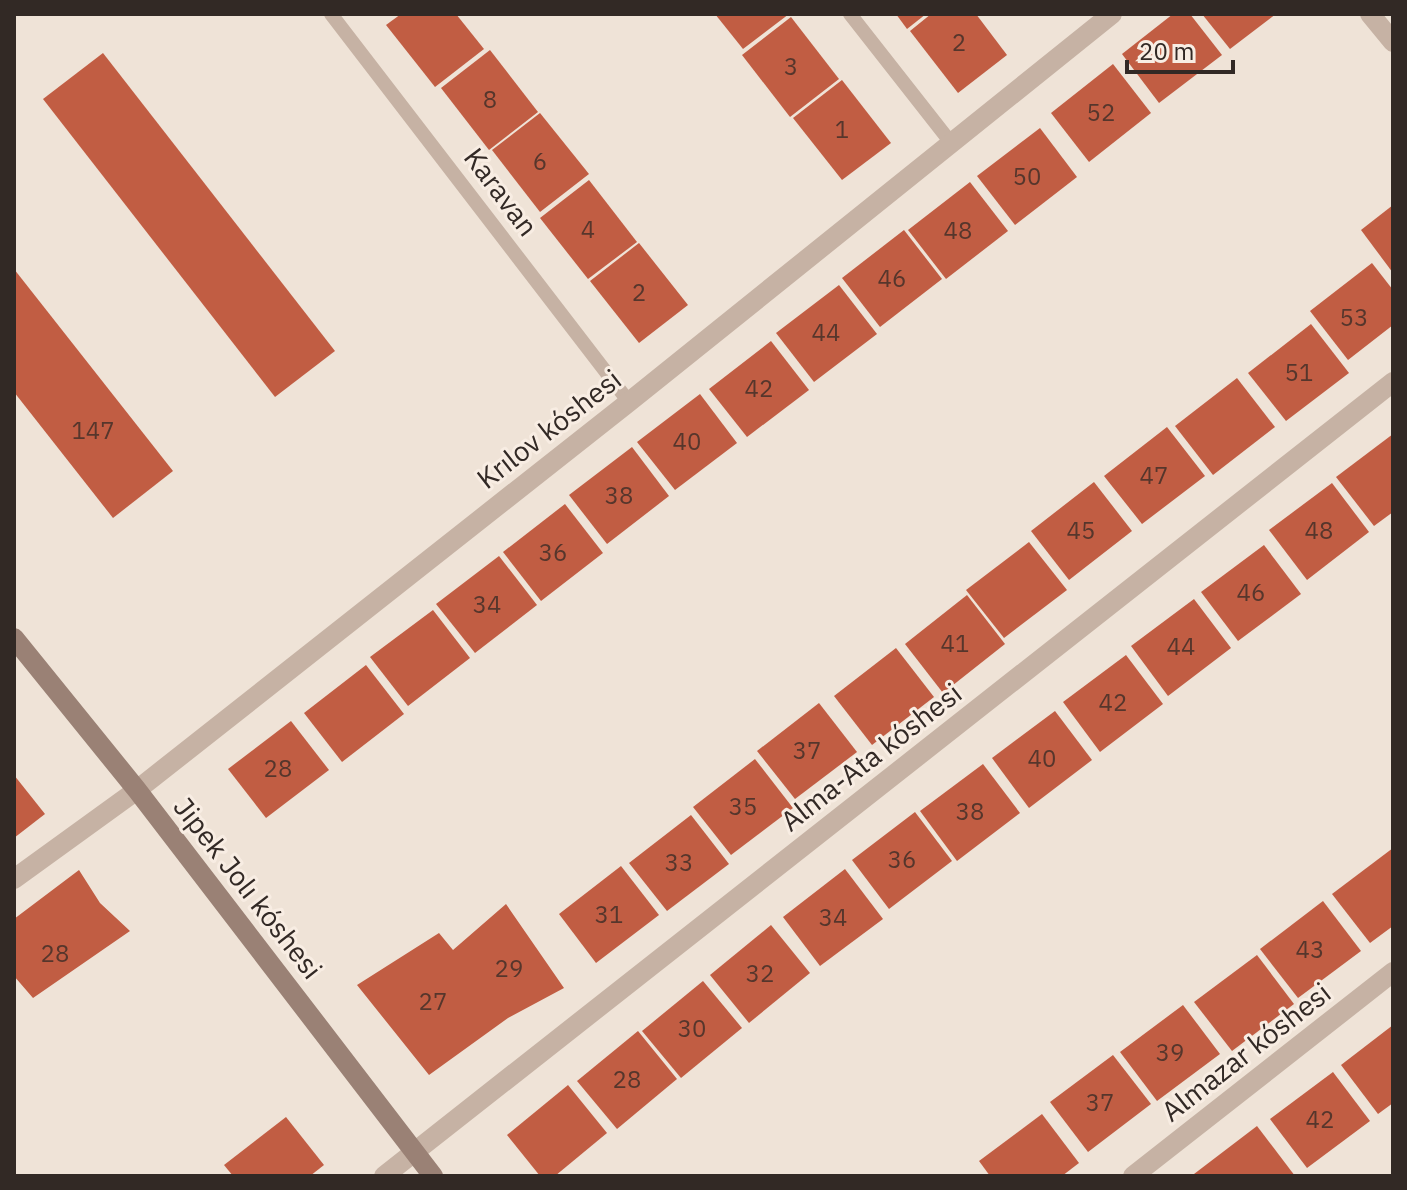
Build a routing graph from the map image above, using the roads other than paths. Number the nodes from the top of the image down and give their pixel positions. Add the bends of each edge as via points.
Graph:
1 (331, 14) edge
2 (850, 14) edge
3 (1112, 14) edge
4 (1370, 14) edge
5 (1393, 42) edge
6 (952, 144) junction
7 (1393, 382) edge
8 (629, 402) junction
9 (14, 638) edge
10 (137, 790) junction
11 (14, 879) edge
12 (1393, 972) edge
13 (415, 1153) junction
14 (384, 1176) edge
15 (433, 1176) edge
16 (1133, 1176) edge

1 - 8 lane, Karavan
2 - 6 lane
3 - 6 street, Krılov kóshesi
4 - 5 street
6 - 8 street, Krılov kóshesi
7 - 13 street, Alma-Ata kóshesi
8 - 10 street, Krılov kóshesi
9 - 10 street, Jipek Jolı kóshesi
10 - 11 street, Krılov kóshesi
10 - 13 street, Jipek Jolı kóshesi
12 - 16 street, Almazar kóshesi
13 - 14 street, Alma-Ata kóshesi
13 - 15 street, Jipek Jolı kóshesi

